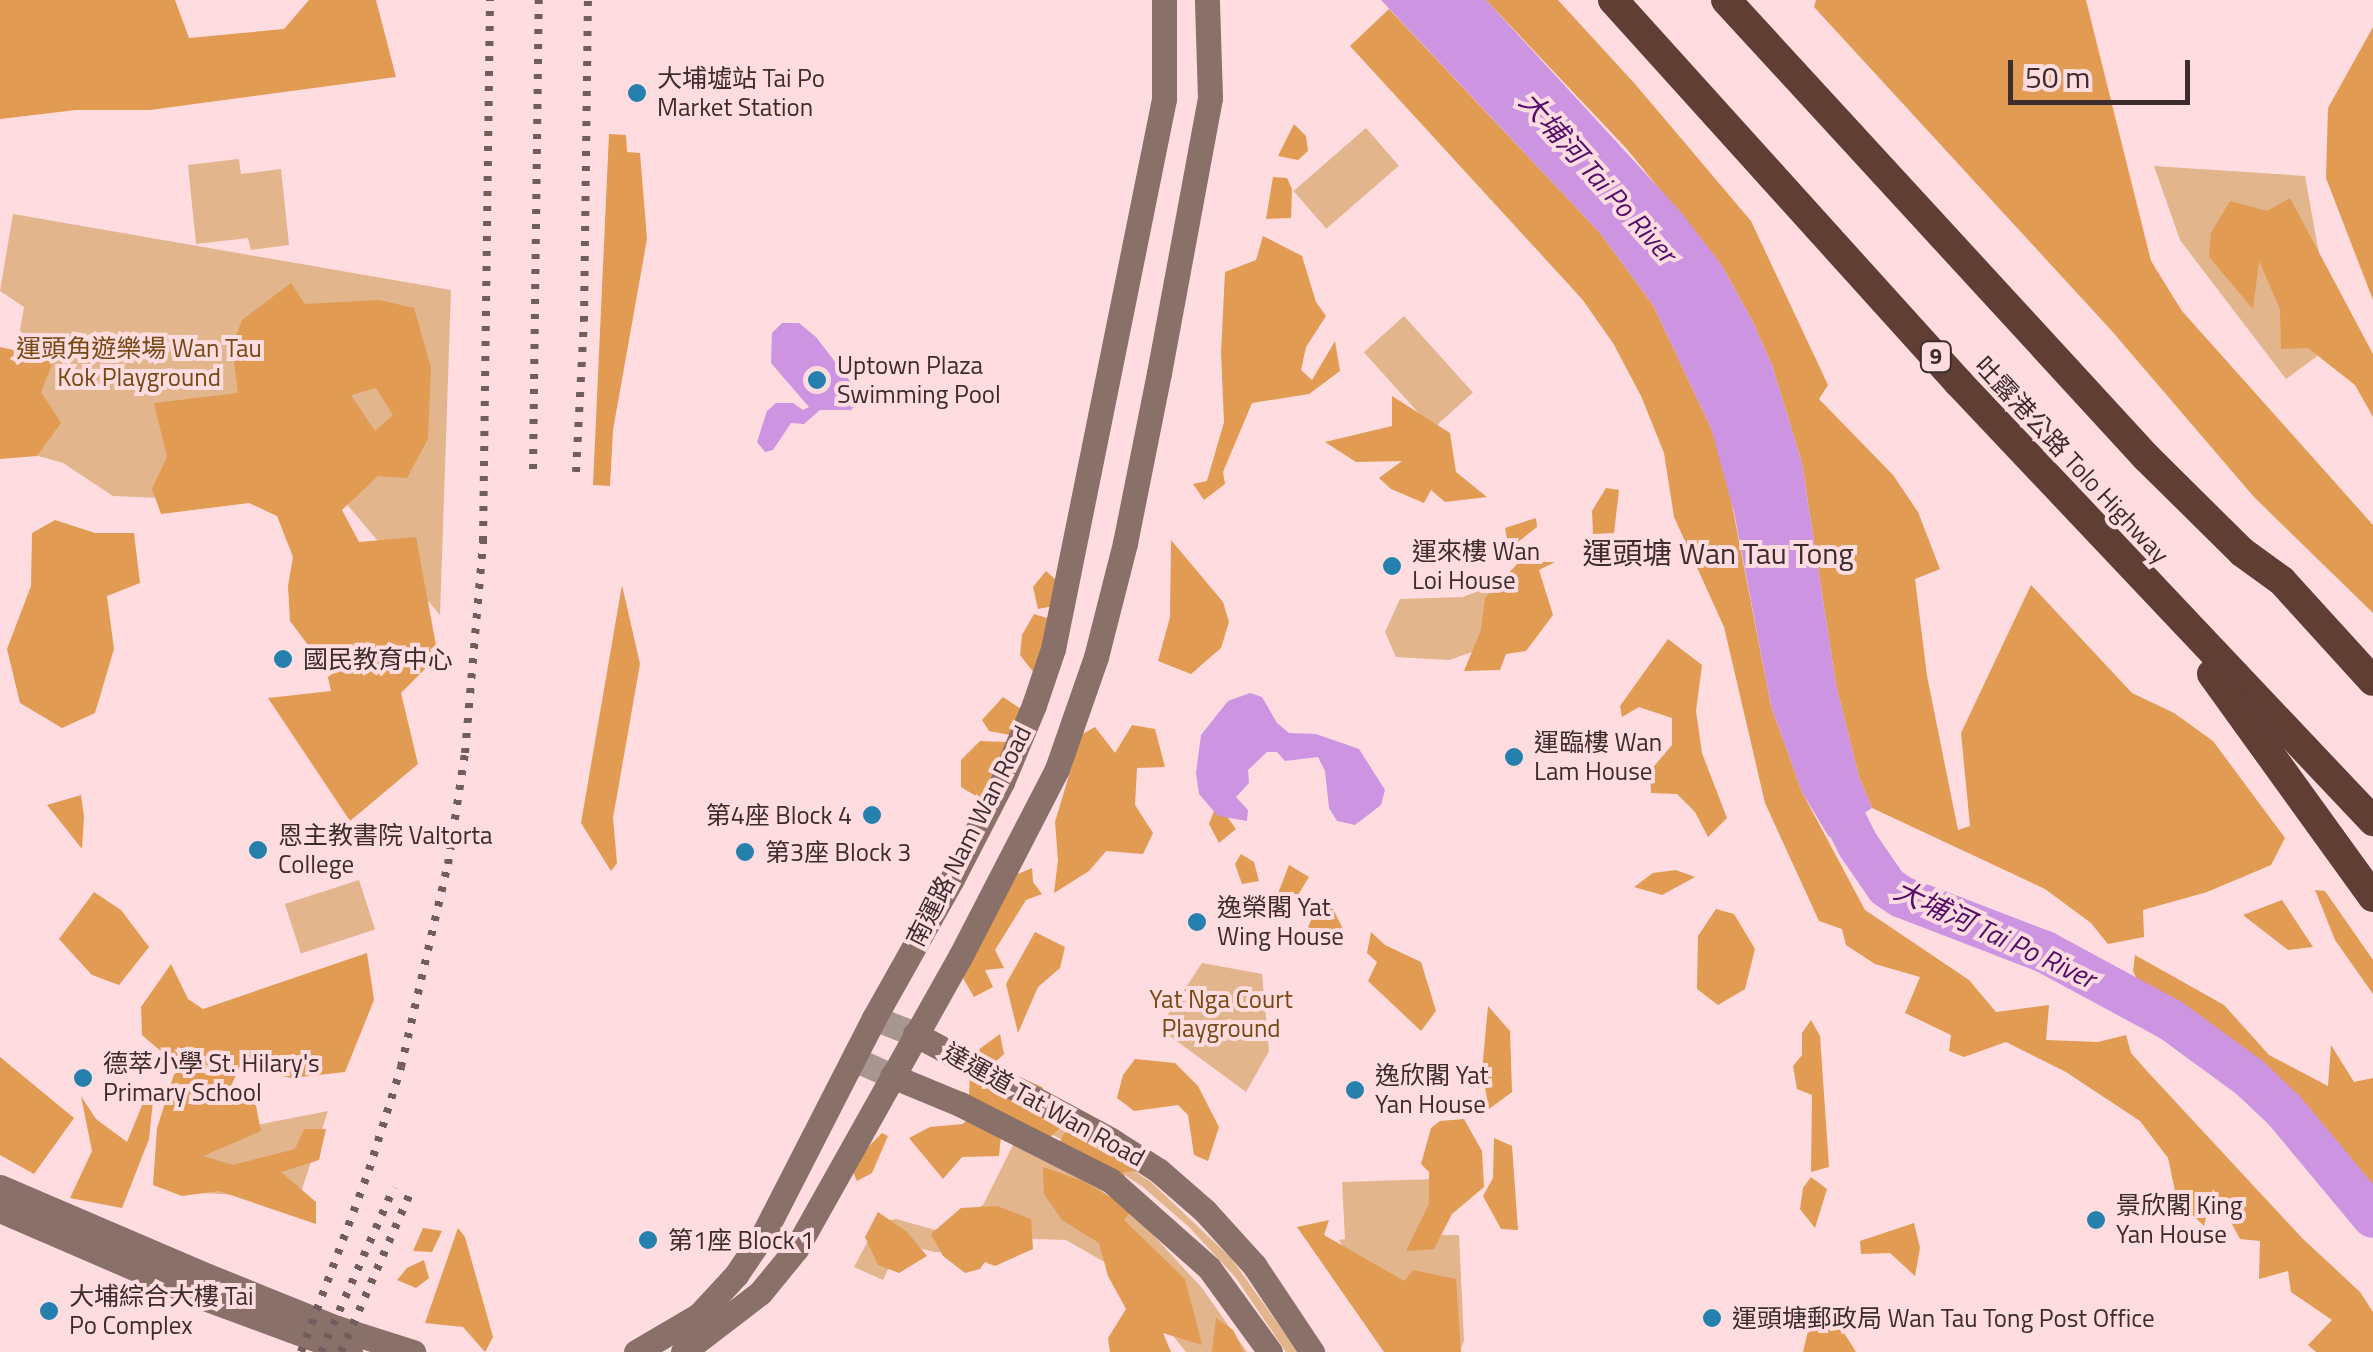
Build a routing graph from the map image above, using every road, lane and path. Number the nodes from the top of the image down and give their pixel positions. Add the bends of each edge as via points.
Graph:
1 (1164, 0) edge
2 (1207, 0) edge
3 (1613, 0) edge
4 (1726, 0) edge
5 (2176, 616) junction
6 (2373, 681) edge
7 (2373, 821) edge
8 (2373, 897) edge
9 (874, 1018) junction
10 (915, 1034) junction
11 (854, 1059) junction
12 (892, 1076) junction
13 (0, 1187) edge
14 (0, 1210) edge
15 (339, 1342) edge
16 (413, 1352) edge
17 (636, 1352) edge
18 (683, 1352) edge
19 (1270, 1352) edge
20 (1312, 1352) edge

1 - 9 main road, 南運路 Nam Wan Road via 1164,99 1052,649 1002,782
2 - 10 main road, 南運路 Nam Wan Road via 1210,98 1130,518 1096,656 1033,820
3 - 5 highway, 吐露港公路 Tolo Highway / 9
4 - 6 highway via 2146,456 2242,552 2282,581
5 - 7 highway, 吐露港公路 Tolo Highway / 9
5 - 8 highway
9 - 10 street, 達運道 Tat Wan Road
9 - 11 main road, 南運路 Nam Wan Road
10 - 12 main road, 南運路 Nam Wan Road
10 - 20 main road, 達運道 Tat Wan Road via 1158,1170 1254,1265
11 - 12 street, 達運道 Tat Wan Road
11 - 17 main road, 南運路 Nam Wan Road via 736,1275 699,1315
12 - 18 main road, 南運路 Nam Wan Road via 796,1249 760,1293
12 - 19 main road, 達運道 Tat Wan Road via 1110,1180 1210,1268
13 - 15 main road
14 - 15 main road via 199,1296
15 - 16 main road

